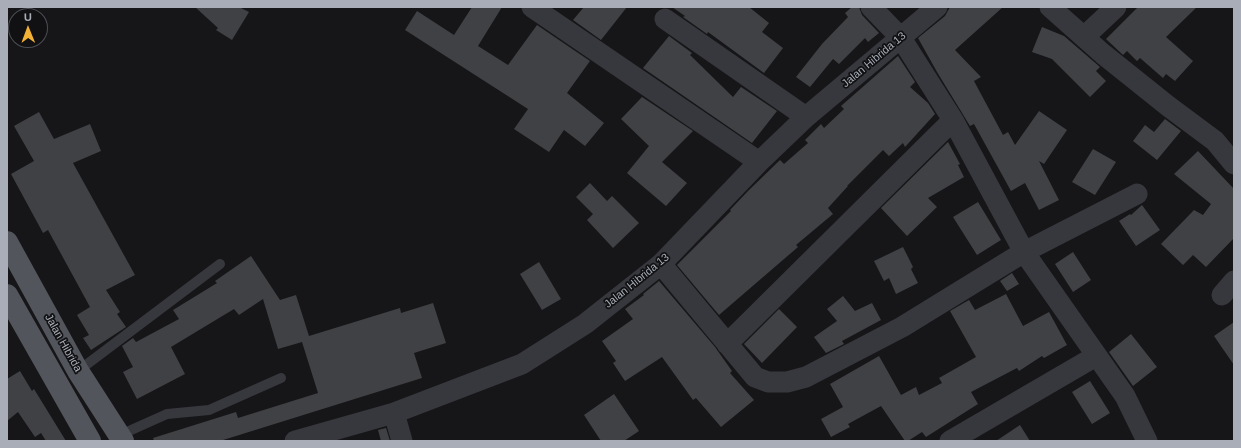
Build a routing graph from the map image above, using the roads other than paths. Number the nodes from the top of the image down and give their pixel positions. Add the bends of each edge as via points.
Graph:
1 (532, 7) edge
2 (871, 7) edge
3 (937, 7) edge
4 (1050, 7) edge
5 (1116, 7) edge
6 (665, 19) dead end
7 (1084, 37) junction
8 (901, 38) junction
9 (806, 117) junction
10 (953, 120) junction
11 (759, 162) junction
12 (1234, 164) edge
13 (1137, 194) dead end
14 (7, 242) edge
15 (1024, 252) junction
16 (220, 264) dead end
17 (661, 264) junction
18 (7, 295) edge
19 (727, 344) junction
20 (1096, 356) junction
21 (78, 371) junction
22 (281, 378) dead end
23 (394, 413) junction
24 (121, 438) edge
25 (90, 441) edge
26 (295, 441) edge
27 (402, 441) edge
28 (950, 441) edge
29 (1147, 441) edge

1 - 11 street
2 - 8 street
3 - 8 street, Jalan Hibrida 13
4 - 7 street
5 - 7 street
6 - 9 street
7 - 12 street via 1215,141
8 - 9 street, Jalan Hibrida 13
8 - 10 street
9 - 11 street, Jalan Hibrida 13
10 - 15 street
10 - 19 street
11 - 17 street, Jalan Hibrida 13
13 - 15 street
14 - 21 main road, Jalan Hibrida
15 - 19 street via 902,327 806,377 787,382 768,382 755,377
15 - 20 street
16 - 21 lane
17 - 19 street
17 - 23 street, Jalan Hibrida 13 via 585,324 522,364
18 - 25 main road
20 - 28 street
20 - 29 street via 1125,396
21 - 24 main road, Jalan Hibrida
22 - 24 lane via 209,410 167,414
23 - 26 street, Jalan Hibrida 13
23 - 27 street

